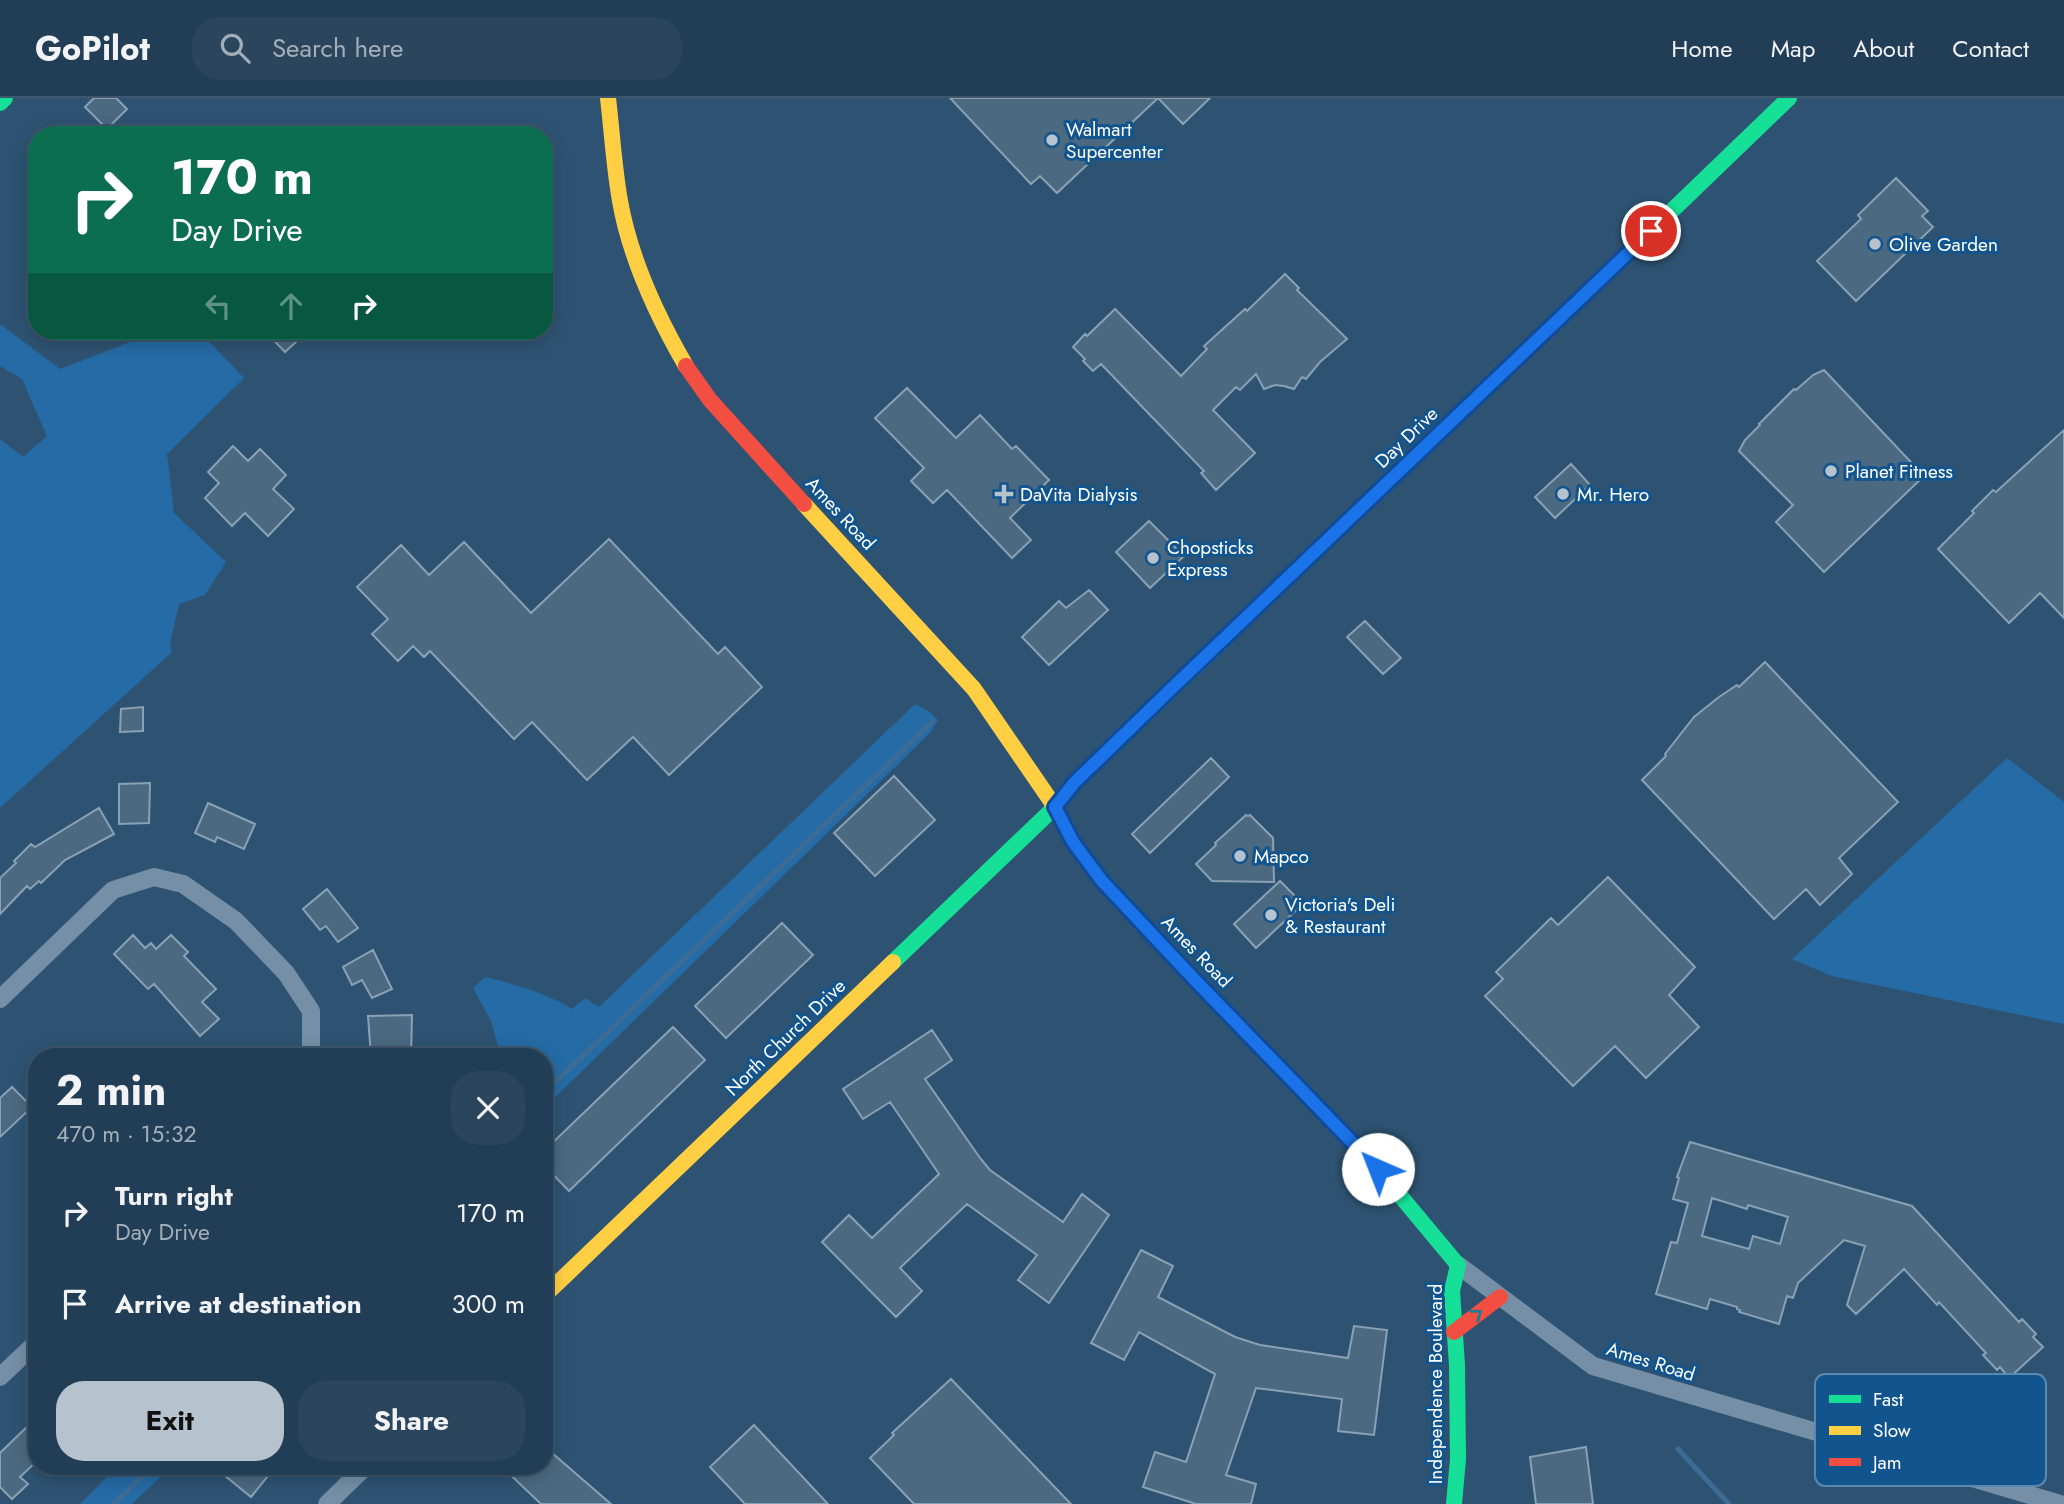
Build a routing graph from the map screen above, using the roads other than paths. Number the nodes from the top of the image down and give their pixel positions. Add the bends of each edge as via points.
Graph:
1 (5, 98) edge
2 (608, 98) edge
3 (1789, 98) edge
4 (0, 103) edge
5 (1055, 807) junction
6 (0, 999) edge
7 (311, 1048) edge
8 (1458, 1265) junction
9 (553, 1287) edge
10 (1500, 1297) junction
11 (1454, 1332) junction
12 (28, 1351) edge
13 (0, 1377) edge
14 (1815, 1434) edge
15 (357, 1475) edge
16 (1984, 1486) edge
17 (2030, 1500) edge
18 (327, 1504) edge
19 (1454, 1504) edge
20 (2060, 1504) edge

1 - 4 street
2 - 5 street, Ames Road via 620,202 629,236 649,298 685,365 776,474 974,689
3 - 5 street, Day Drive via 1169,691
5 - 8 street, Ames Road via 1073,842 1102,881 1378,1169
5 - 9 street, North Church Drive
6 - 7 street via 114,890 154,877 183,884 236,921 286,973 311,1011
8 - 10 street, Ames Road
8 - 11 street, Independence Boulevard via 1452,1291
11 -> 10 street
10 - 14 street, Ames Road via 1593,1366
11 - 19 street, Independence Boulevard via 1458,1459
12 - 13 street
15 - 18 street
16 - 17 street, Ames Road
17 - 20 street, Ames Road

